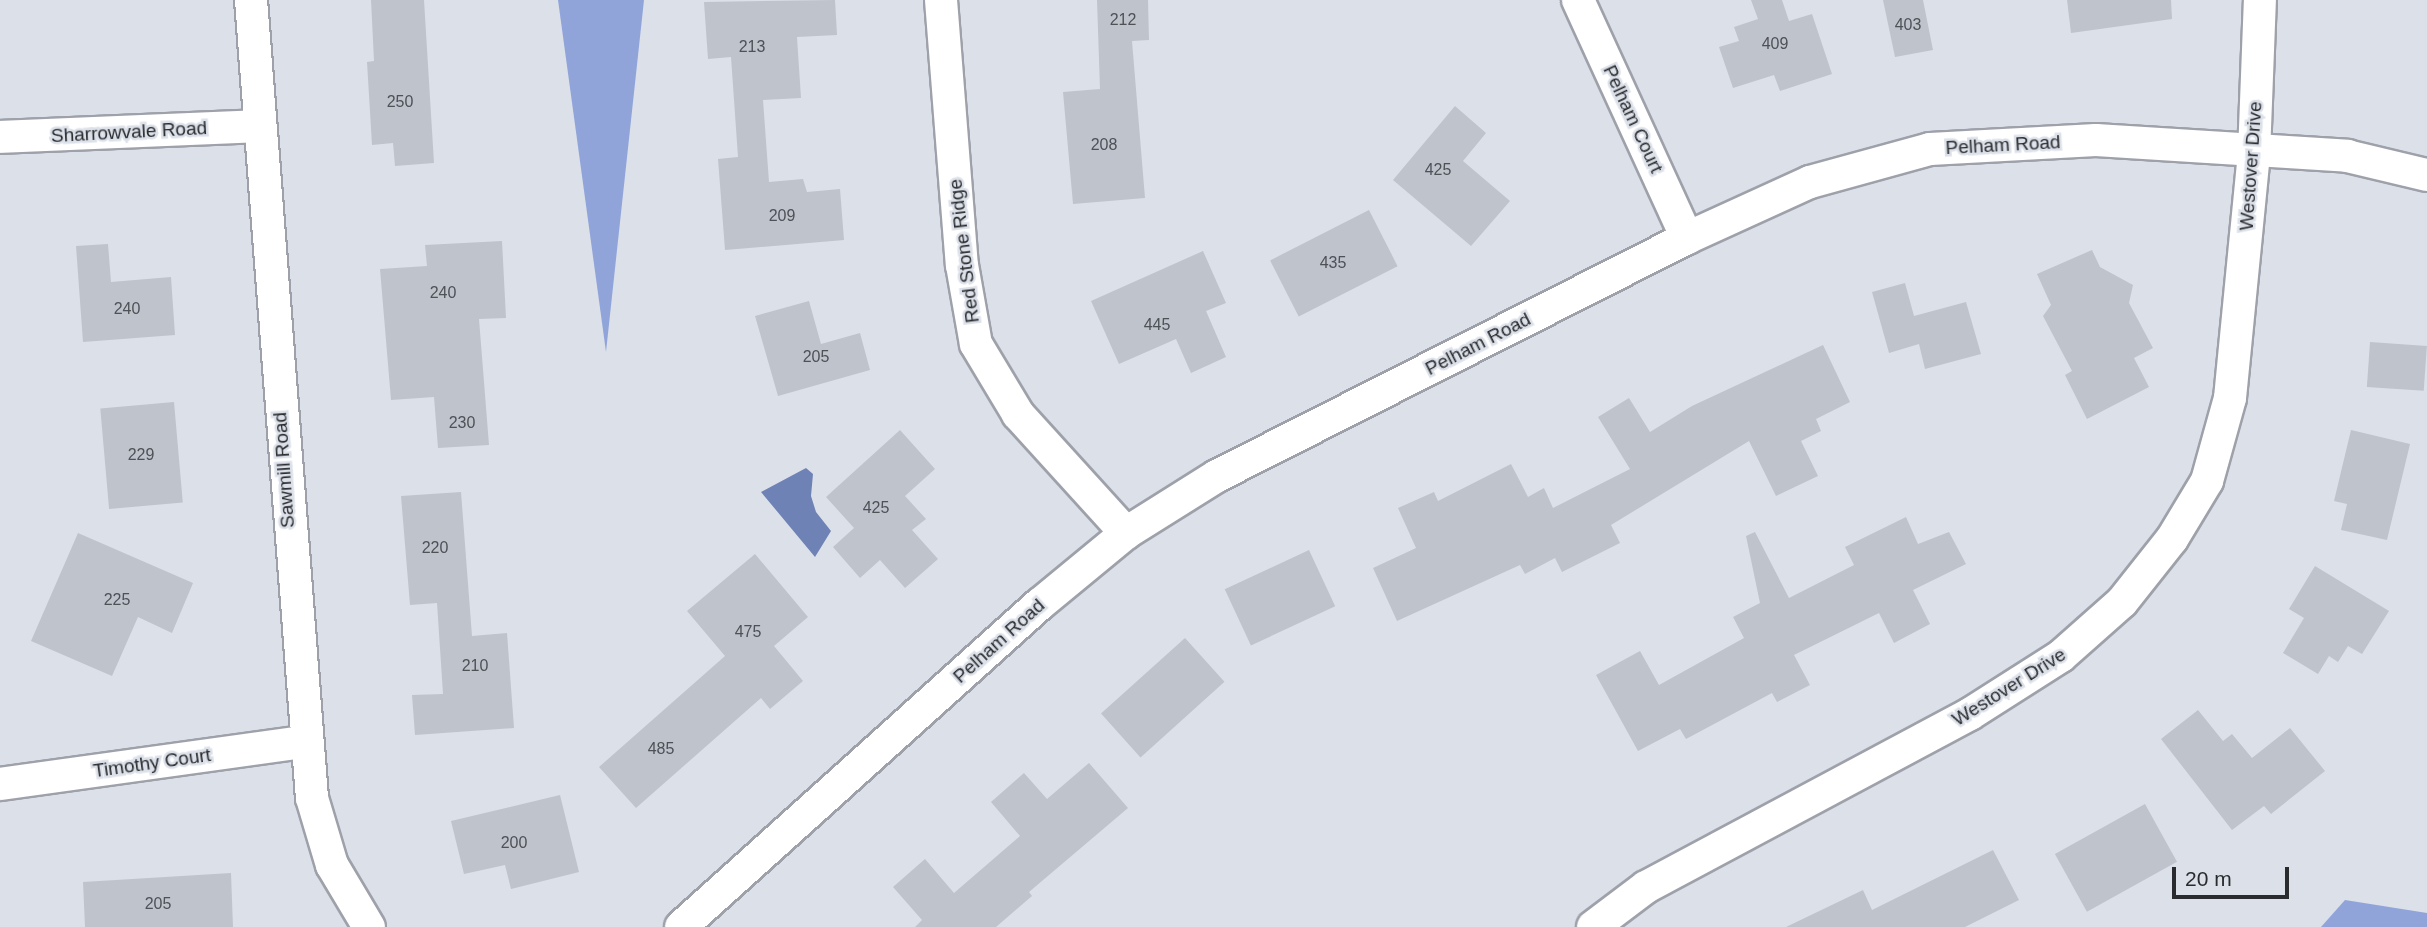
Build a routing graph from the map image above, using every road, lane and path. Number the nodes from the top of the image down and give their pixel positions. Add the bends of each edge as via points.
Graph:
1 (251, 0) edge
2 (941, 0) edge
3 (1578, 0) edge
4 (2260, 0) edge
5 (258, 126) junction
6 (0, 137) edge
7 (2254, 153) junction
8 (2427, 175) edge
9 (1687, 238) junction
10 (1126, 533) junction
11 (304, 742) junction
12 (0, 784) edge
13 (369, 927) edge
14 (681, 927) edge
15 (1593, 927) edge

1 - 5 street, Sawmill Road
2 - 10 street, Red Stone Ridge via 962,265 975,344 1018,414
3 - 9 street, Pelham Court
4 - 7 street, Westover Drive
5 - 6 street, Sharrowvale Road
5 - 11 street, Sawmill Road
7 - 8 street, Pelham Road via 2347,156
7 - 9 street, Pelham Road via 2096,140 1930,149 1810,182
7 - 15 street, Westover Drive via 2230,398 2207,481 2172,540 2122,602 2061,656 1970,714 1646,887
9 - 10 street, Pelham Road via 1217,476
10 - 14 street, Pelham Road via 1040,604
11 - 12 street, Timothy Court
11 - 13 street, Sawmill Road via 312,798 332,865

